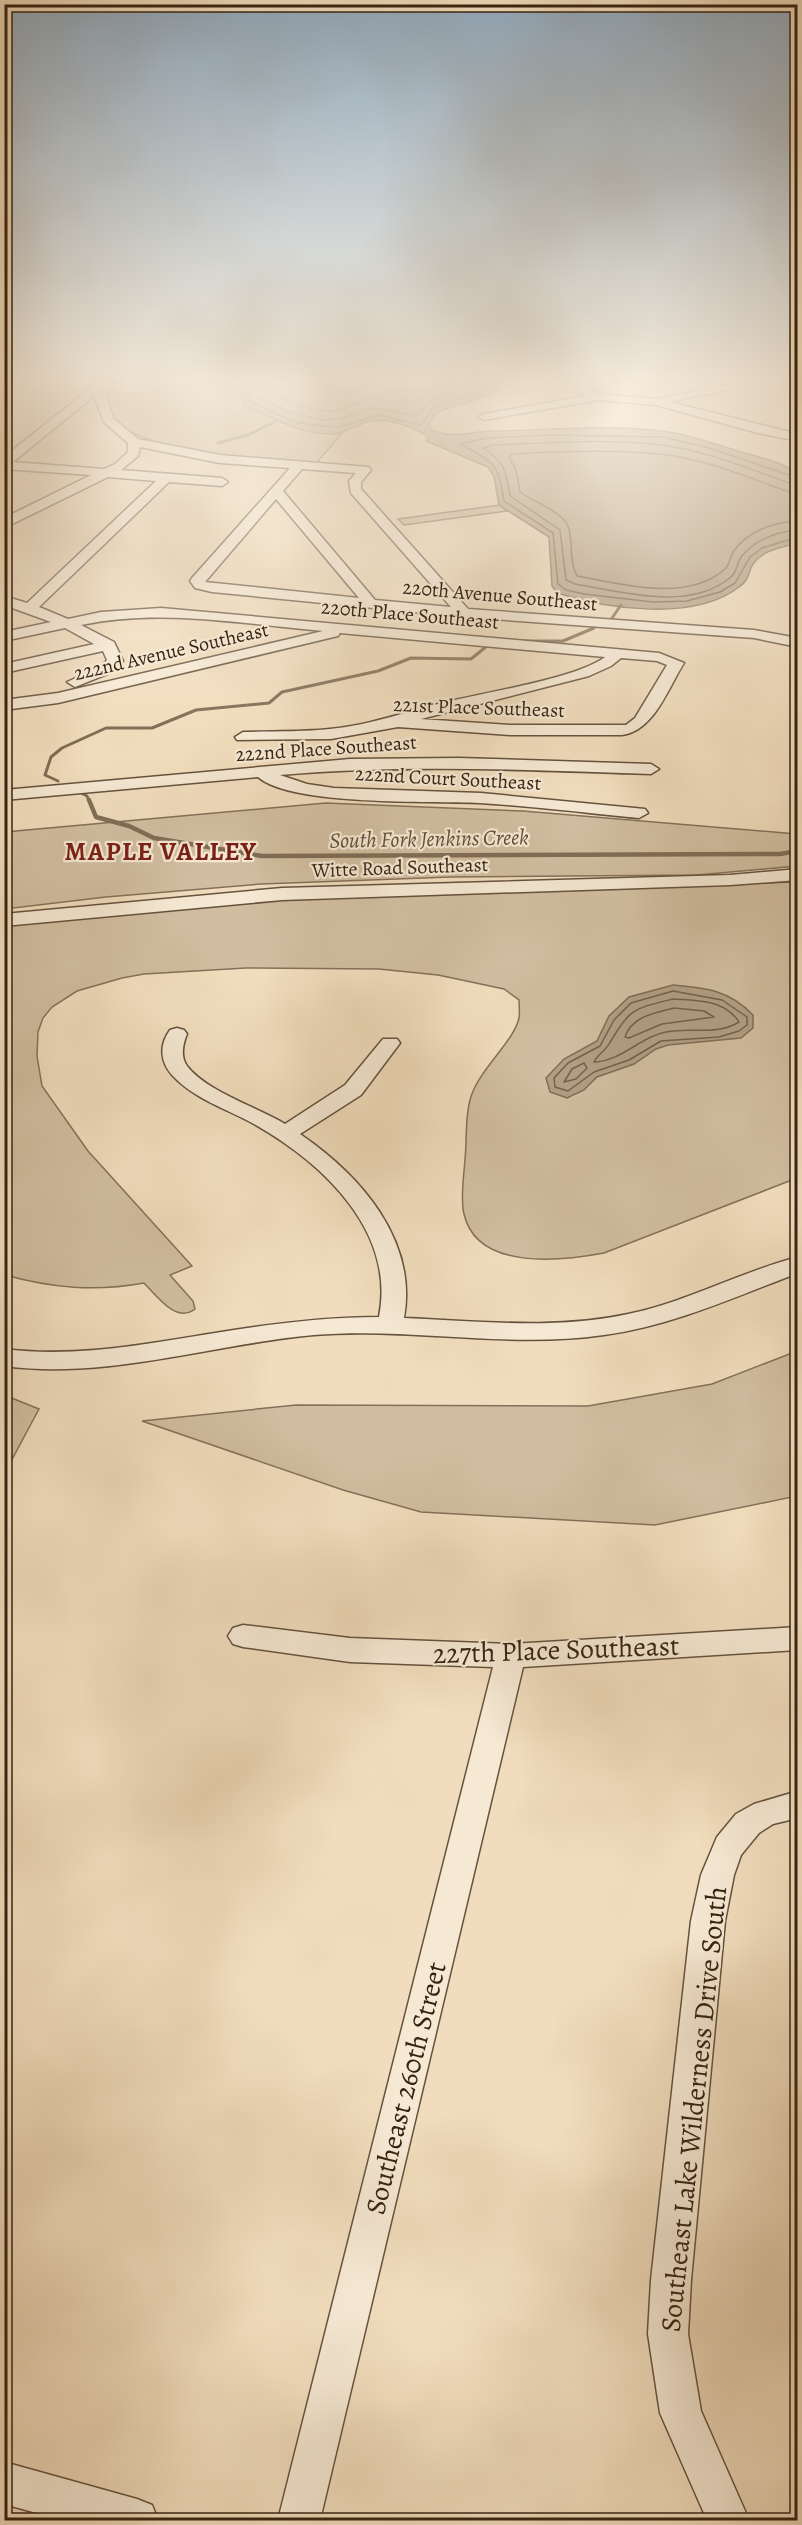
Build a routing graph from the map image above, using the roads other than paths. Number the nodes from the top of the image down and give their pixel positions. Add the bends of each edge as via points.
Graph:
1 (55, 497) edge
2 (146, 497) edge
3 (273, 497) edge
4 (281, 497) edge
5 (361, 497) edge
6 (4, 524) edge
7 (4, 600) edge
8 (369, 602) junction
9 (29, 609) junction
10 (464, 613) junction
11 (68, 624) junction
12 (344, 629) junction
13 (4, 637) edge
14 (798, 643) edge
15 (109, 645) junction
16 (618, 653) junction
17 (673, 661) joint
18 (4, 669) edge
19 (23, 703) junction
20 (4, 705) edge
21 (398, 722) junction
22 (243, 737) dead end
23 (651, 769) dead end
24 (258, 774) junction
25 (4, 795) edge
26 (639, 813) dead end
27 (798, 874) edge
28 (4, 920) edge
29 (177, 1034) dead end
30 (390, 1043) dead end
31 (286, 1133) junction
32 (798, 1264) edge
33 (390, 1326) junction
34 (4, 1357) edge
35 (243, 1636) dead end
36 (798, 1638) edge
37 (511, 1656) junction
38 (798, 1804) edge
39 (4, 2483) edge
40 (137, 2520) edge
41 (299, 2520) edge
42 (728, 2520) edge

1 - 6 street
2 - 9 street
3 - 8 street, 220th Avenue Southeast via 197,581 200,585
4 - 8 street
5 - 10 street
7 - 9 street
8 - 10 street, 220th Avenue Southeast
9 - 11 street
10 - 14 street, 220th Avenue Southeast via 754,634
11 - 12 street, 220th Place Southeast via 108,615 142,613
11 - 13 street
11 - 15 street
12 - 16 street, 220th Place Southeast
12 - 19 street, 222nd Avenue Southeast via 295,644
15 - 18 street
15 - 19 street via 116,657 107,669
16 - 17 street, 220th Place Southeast
16 - 21 street via 607,664 547,683 465,701
17 - 21 street, 221st Place Southeast via 675,667 631,729 510,730
19 - 20 street, 222nd Avenue Southeast
21 - 22 street, 221st Place Southeast via 331,734
23 - 24 street, 222nd Place Southeast via 408,762
24 - 25 street, 222nd Place Southeast
24 - 26 street, 222nd Court Southeast via 304,789 334,793 481,798
27 - 28 street, Witte Road Southeast via 706,881 282,894
29 - 31 street via 171,1053 179,1070
30 - 31 street via 353,1090
31 - 33 street via 313,1151 337,1175 363,1206 383,1241 393,1267 395,1299
32 - 33 street via 645,1319 603,1327 538,1330
33 - 34 street via 338,1324 285,1329 48,1362
35 - 37 street, 227th Place Southeast via 351,1650
36 - 37 street, 227th Place Southeast
37 - 41 street, Southeast 260th Street
38 - 42 street, Southeast Lake Wilderness Drive South via 760,1815 735,1835 719,1864 708,1921 671,2280 668,2334 681,2413
39 - 40 street

